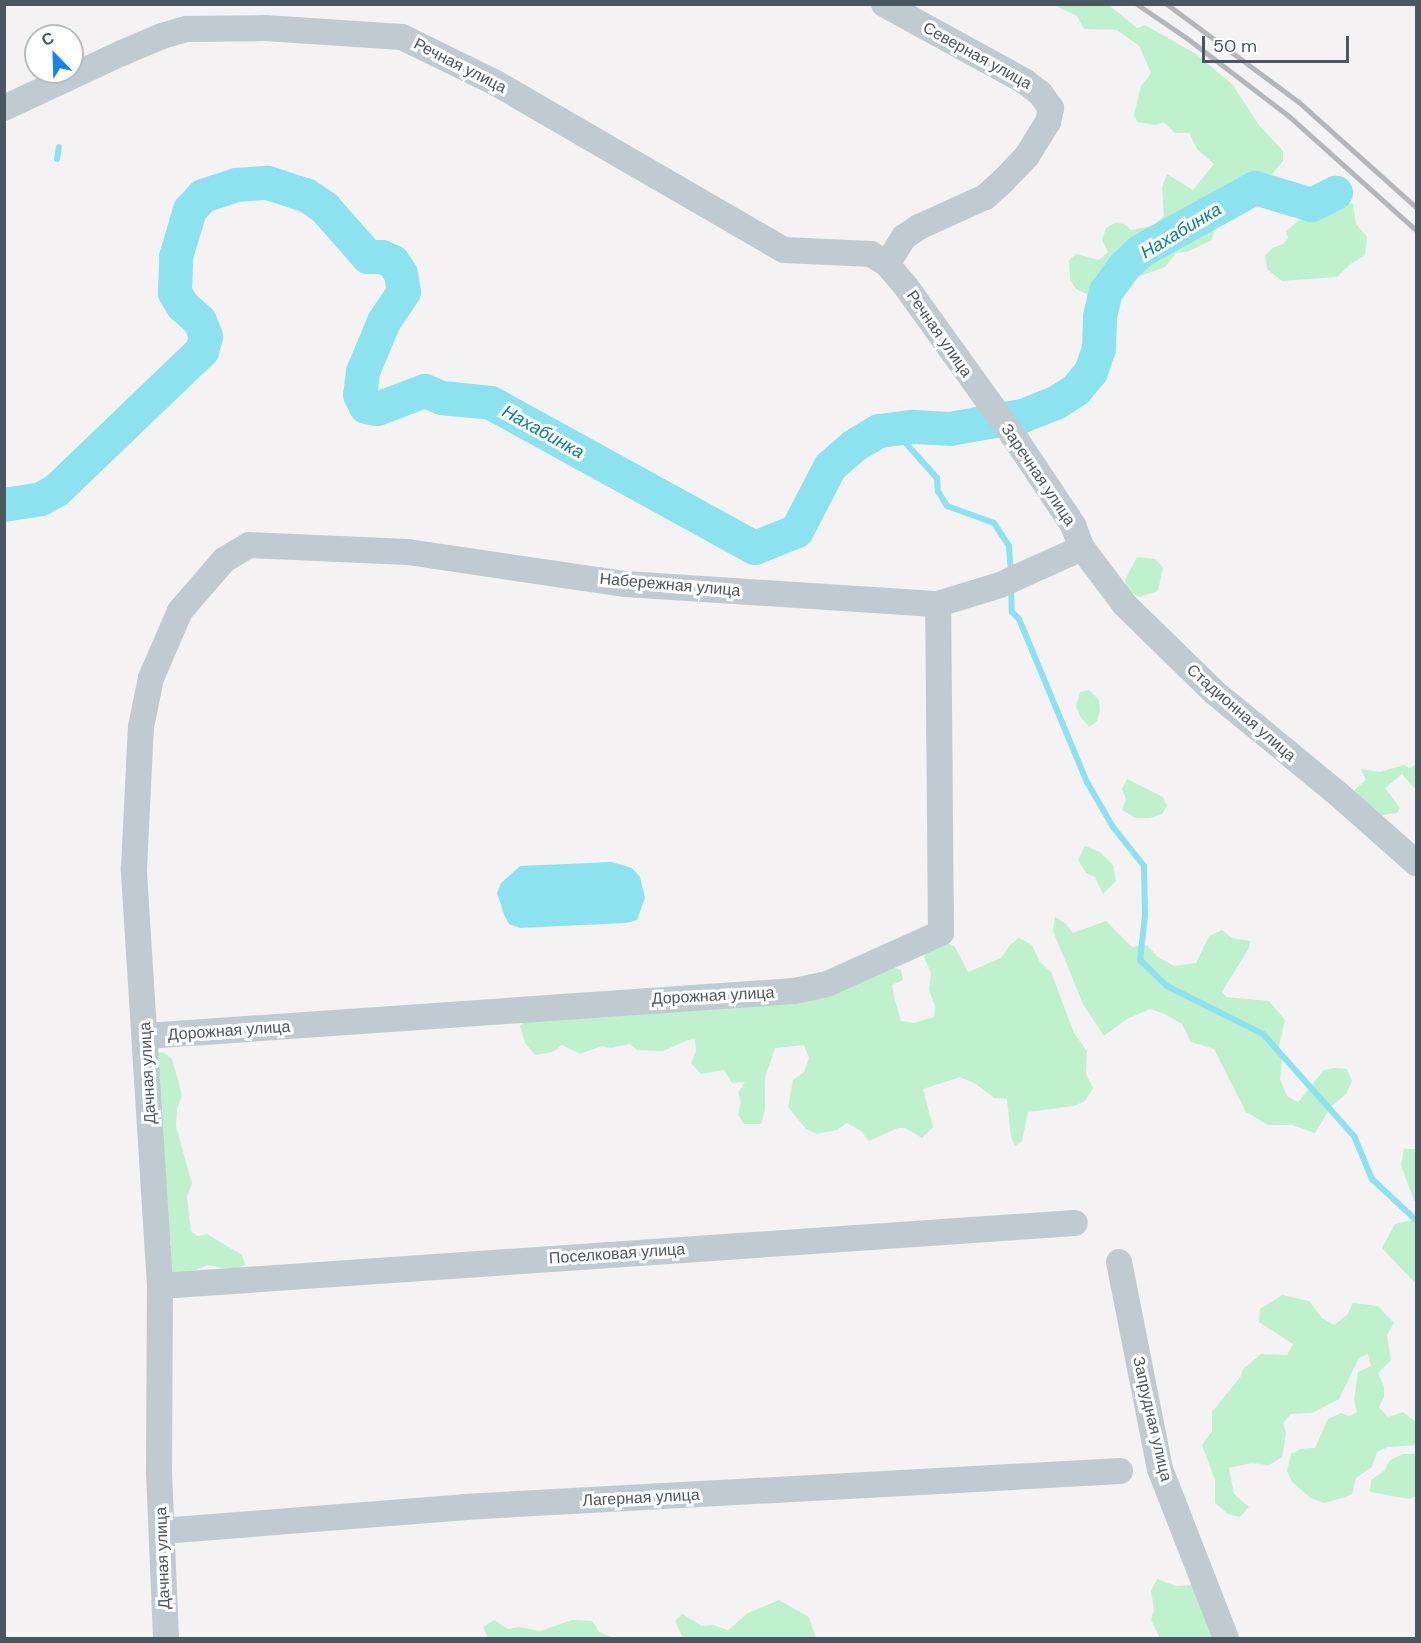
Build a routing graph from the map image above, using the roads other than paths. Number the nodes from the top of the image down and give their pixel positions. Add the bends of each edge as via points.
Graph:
1 (884, 4) edge
2 (4, 108) edge
3 (887, 264) junction
4 (990, 404) joint
5 (249, 545) joint
6 (1082, 548) junction
7 (938, 604) junction
8 (1416, 863) edge
9 (146, 1036) junction
10 (1075, 1223) dead end
11 (1119, 1262) dead end
12 (160, 1286) junction
13 (1119, 1471) dead end
14 (162, 1531) junction
15 (166, 1638) edge
16 (1226, 1638) edge

1 - 3 street, Северная улица via 1024,81 1051,108 1048,122 1027,156 994,189 904,237
2 - 3 street, Речная улица via 132,48 187,29 266,28 402,37 494,82 784,250 871,254
3 - 4 street, Речная улица
4 - 6 street, Заречная улица via 1073,525
5 - 7 street, Набережная улица via 408,552 626,584
5 - 9 street, Дачная улица via 224,560 180,611 151,678 141,727 134,868
6 - 7 street, Набережная улица via 1000,585
6 - 8 street, Стадионная улица via 1155,637
7 - 9 street, Дорожная улица via 941,933 827,984 794,991
9 - 12 street, Дачная улица
10 - 12 street, Поселковая улица
11 - 16 street, Запрудная улица via 1160,1468
12 - 14 street, Дачная улица
13 - 14 street, Лагерная улица via 476,1507
14 - 15 street, Дачная улица

